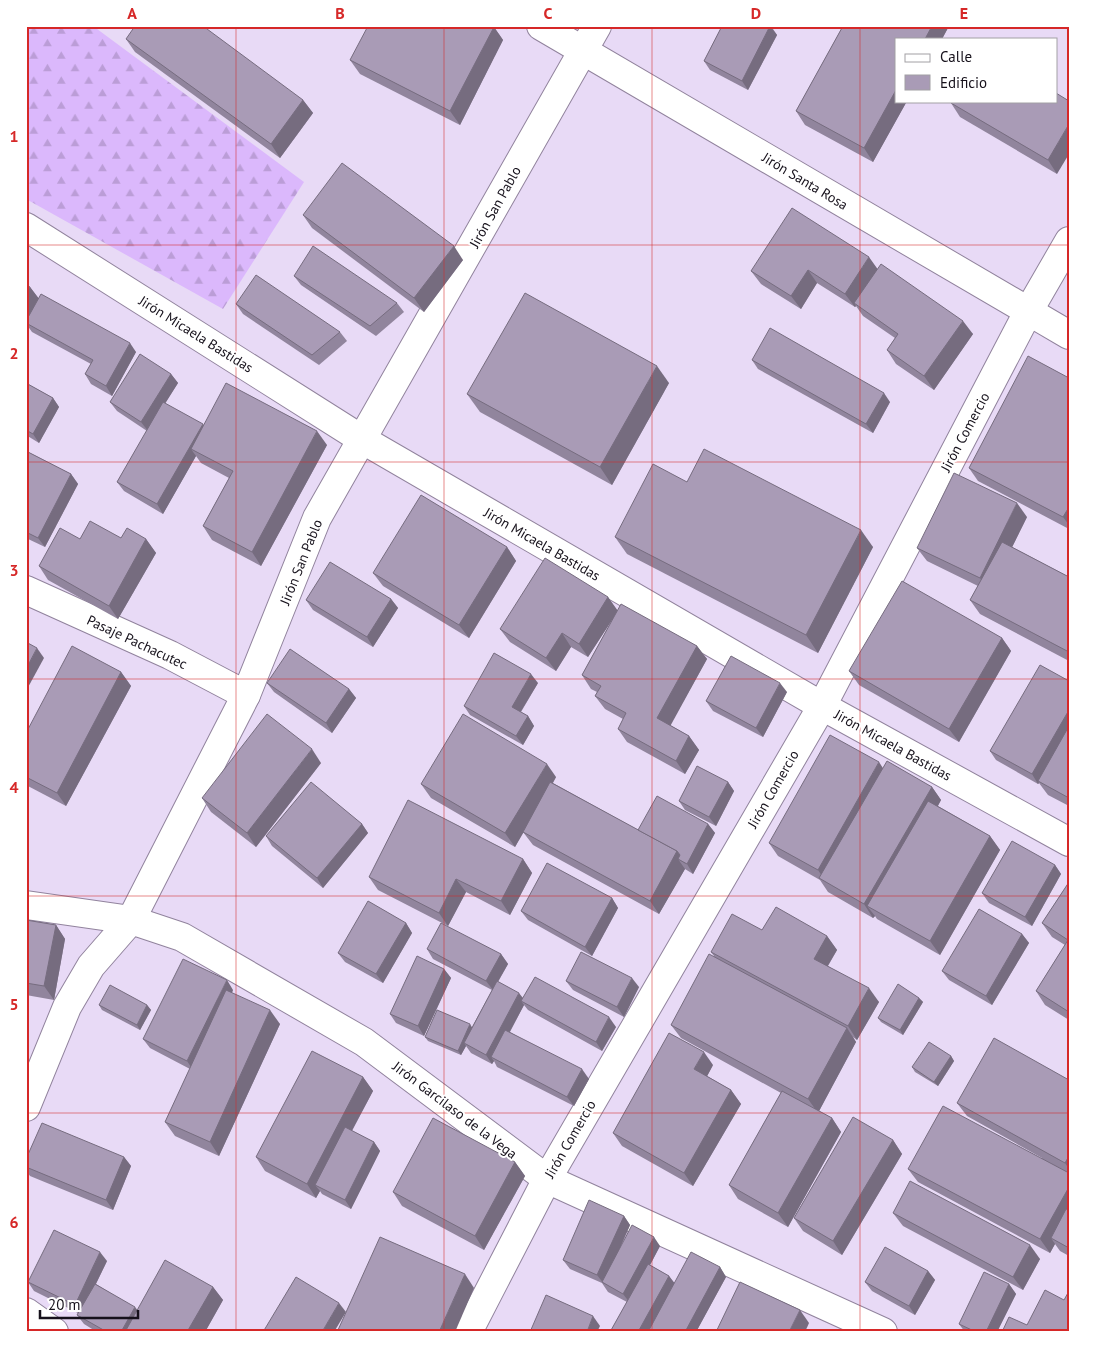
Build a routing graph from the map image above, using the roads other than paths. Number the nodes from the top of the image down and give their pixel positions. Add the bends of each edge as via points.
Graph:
1 (541, 26) edge
2 (597, 26) edge
3 (582, 50) junction
4 (26, 227) edge
5 (1069, 240) edge
6 (1028, 312) junction
7 (1069, 335) edge
8 (363, 440) junction
9 (26, 590) edge
10 (246, 695) junction
11 (822, 706) junction
12 (1069, 842) edge
13 (26, 905) edge
14 (131, 920) junction
15 (26, 1107) edge
16 (547, 1178) junction
17 (26, 1312) edge
18 (54, 1332) edge
19 (468, 1332) edge
20 (883, 1332) edge

1 - 3 street, Jirón Santa Rosa
2 - 3 street, Jirón San Pablo
3 - 6 street, Jirón Santa Rosa
3 - 8 street, Jirón San Pablo
4 - 8 street, Jirón Micaela Bastidas
5 - 6 street, Jirón Comercio
6 - 7 street, Jirón Santa Rosa
6 - 11 street, Jirón Comercio
8 - 10 street, Jirón San Pablo via 317,518
8 - 11 street, Jirón Micaela Bastidas
9 - 10 street, Pasaje Pachacutec via 170,655
10 - 14 street, Jirón San Pablo
11 - 12 street, Jirón Micaela Bastidas
11 - 16 street, Jirón Comercio
13 - 14 street, Jirón Garcilaso de la Vega
14 - 15 street, Jirón San Pablo via 91,966 67,1007
14 - 16 street, Jirón Garcilaso de la Vega via 182,937 364,1042
16 - 19 street, Jirón Comercio
16 - 20 street, Jirón Garcilaso de la Vega
17 - 18 street

